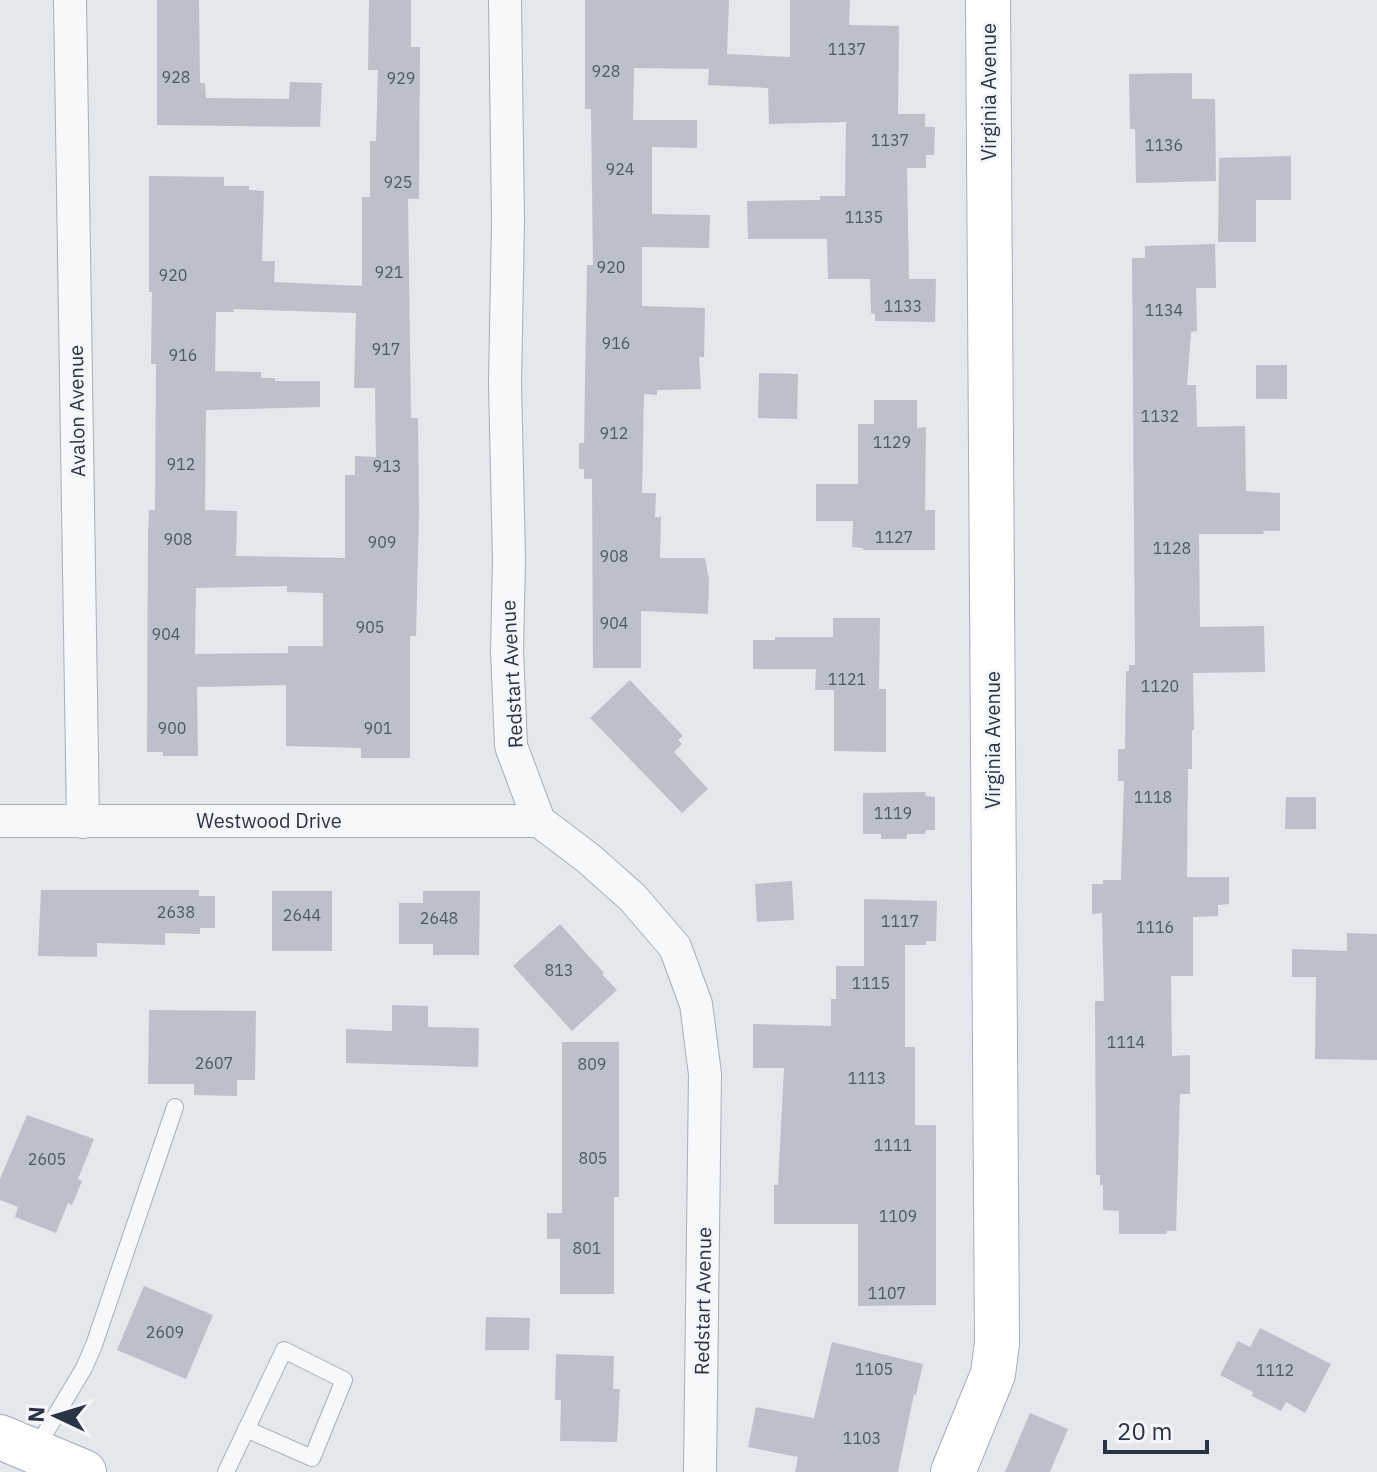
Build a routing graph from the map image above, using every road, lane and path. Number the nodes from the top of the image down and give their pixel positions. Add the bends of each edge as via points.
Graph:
1 (70, 0) edge
2 (505, 0) edge
3 (988, 0) edge
4 (0, 821) edge
5 (539, 821) junction
6 (83, 822) junction
7 (175, 1107) dead end
8 (246, 1429) junction
9 (17, 1444) edge
10 (84, 1472) edge
11 (226, 1472) edge
12 (700, 1472) edge
13 (953, 1472) edge

1 - 6 street, Avalon Avenue
2 - 5 street, Redstart Avenue via 507,650 511,746
3 - 13 street, Virginia Avenue via 997,1343 993,1374
4 - 6 street, Westwood Drive
5 - 6 street, Westwood Drive
5 - 12 street, Redstart Avenue via 633,898 675,947 696,1004 705,1089
7 - 9 lane via 84,1368
8 - 8 lane via 284,1350 344,1380 312,1458
8 - 11 lane
9 - 10 street

